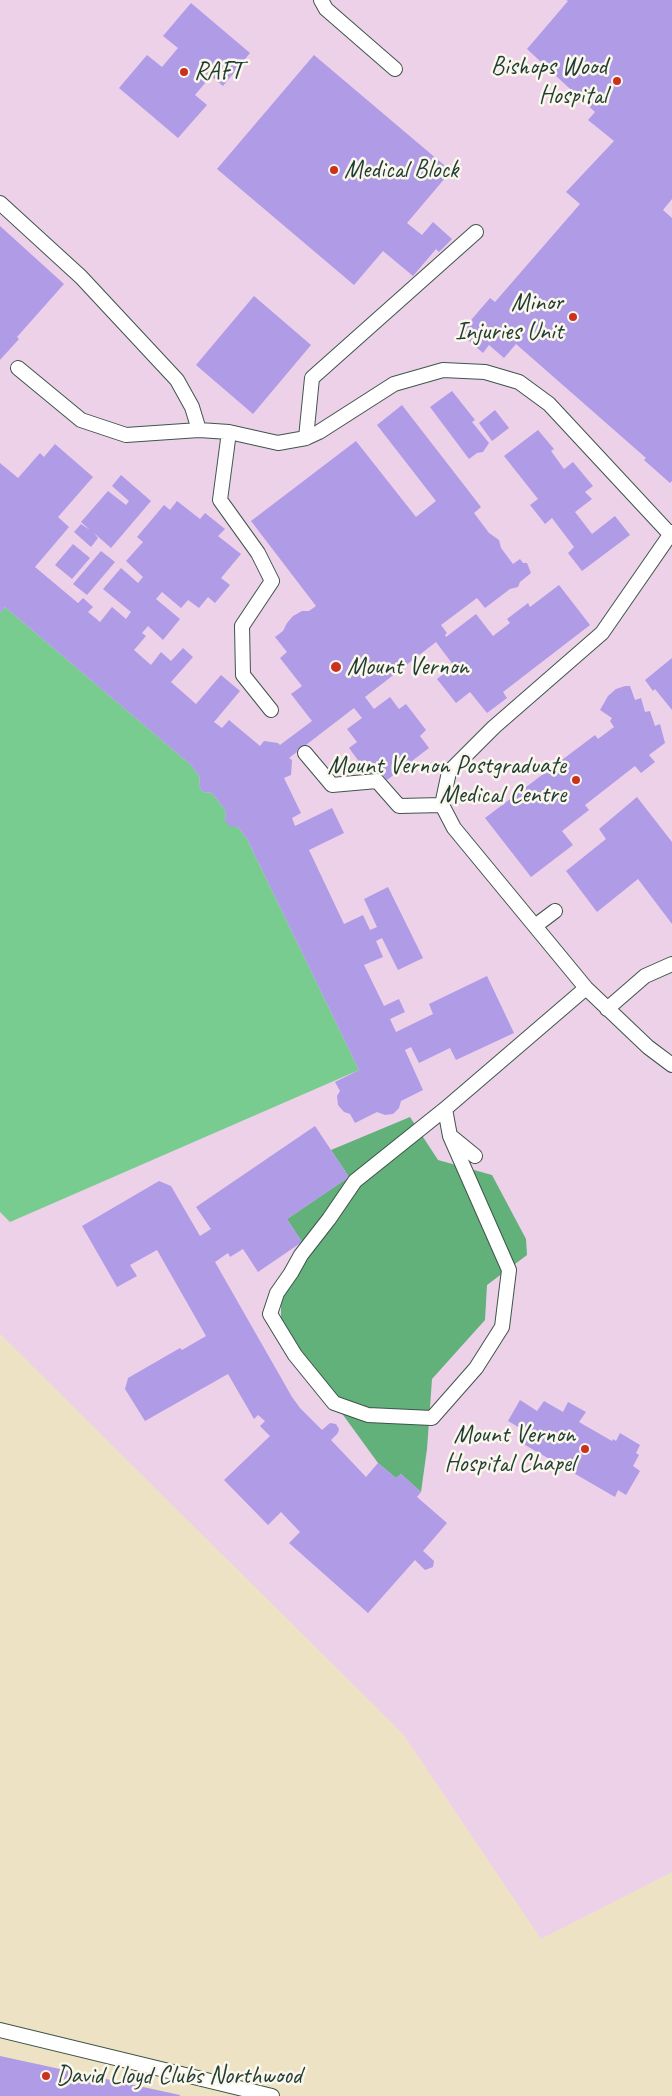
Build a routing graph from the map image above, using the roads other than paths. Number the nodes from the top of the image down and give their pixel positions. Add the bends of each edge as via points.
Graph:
1 (321, 0) edge
2 (395, 69) dead end
3 (0, 202) edge
4 (476, 232) dead end
5 (18, 368) dead end
6 (200, 430) junction
7 (229, 432) junction
8 (306, 438) junction
9 (671, 532) edge
10 (271, 710) dead end
11 (305, 753) dead end
12 (442, 805) junction
13 (555, 911) dead end
14 (535, 926) junction
15 (672, 964) edge
16 (586, 988) junction
17 (607, 1009) junction
18 (672, 1065) edge
19 (445, 1110) junction
20 (450, 1136) junction
21 (475, 1156) dead end
22 (0, 2030) edge
23 (272, 2096) edge

1 - 2 lane via 326,9
3 - 6 lane via 81,277 177,380
4 - 8 lane via 312,378
5 - 6 lane via 81,420 126,435
6 - 7 lane
7 - 8 lane via 278,443
7 - 10 lane via 220,500 258,553 272,582 242,626 243,675
8 - 9 lane via 394,384 443,370 485,372 519,382 549,404
9 - 12 lane via 602,632 494,727 449,772
11 - 12 lane via 332,785 377,781 398,806
12 - 14 lane via 454,828
13 - 14 lane
14 - 16 lane
15 - 17 lane via 645,976
16 - 17 lane
16 - 19 lane
17 - 18 lane
19 - 20 lane
19 - 20 lane via 355,1181 277,1293 270,1314 295,1355 334,1403 368,1415 432,1418 476,1368 502,1327 509,1270
20 - 21 lane
22 - 23 lane

